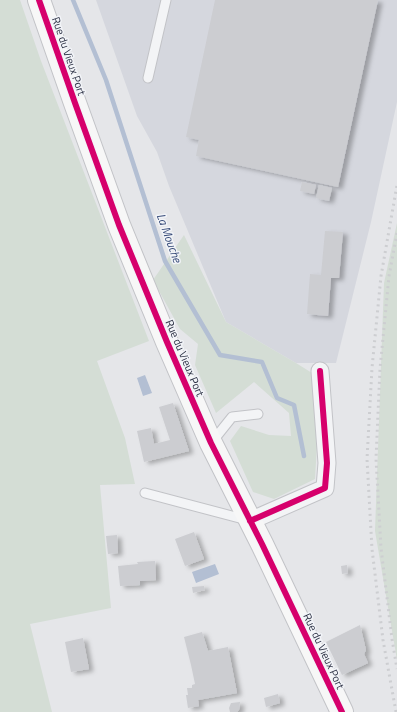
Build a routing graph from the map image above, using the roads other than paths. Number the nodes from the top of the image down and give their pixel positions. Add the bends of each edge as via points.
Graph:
1 (39, 0) edge
2 (166, 0) edge
3 (148, 78) dead end
4 (320, 371) dead end
5 (258, 414) dead end
6 (211, 443) junction
7 (145, 493) dead end
8 (250, 521) junction
9 (342, 712) edge

1 - 6 main road, Rue du Vieux Port via 120,225
2 - 3 lane
4 - 8 street via 327,463 324,488
5 - 6 lane via 232,418
6 - 8 main road, Rue du Vieux Port
7 - 8 lane
8 - 9 main road, Rue du Vieux Port

